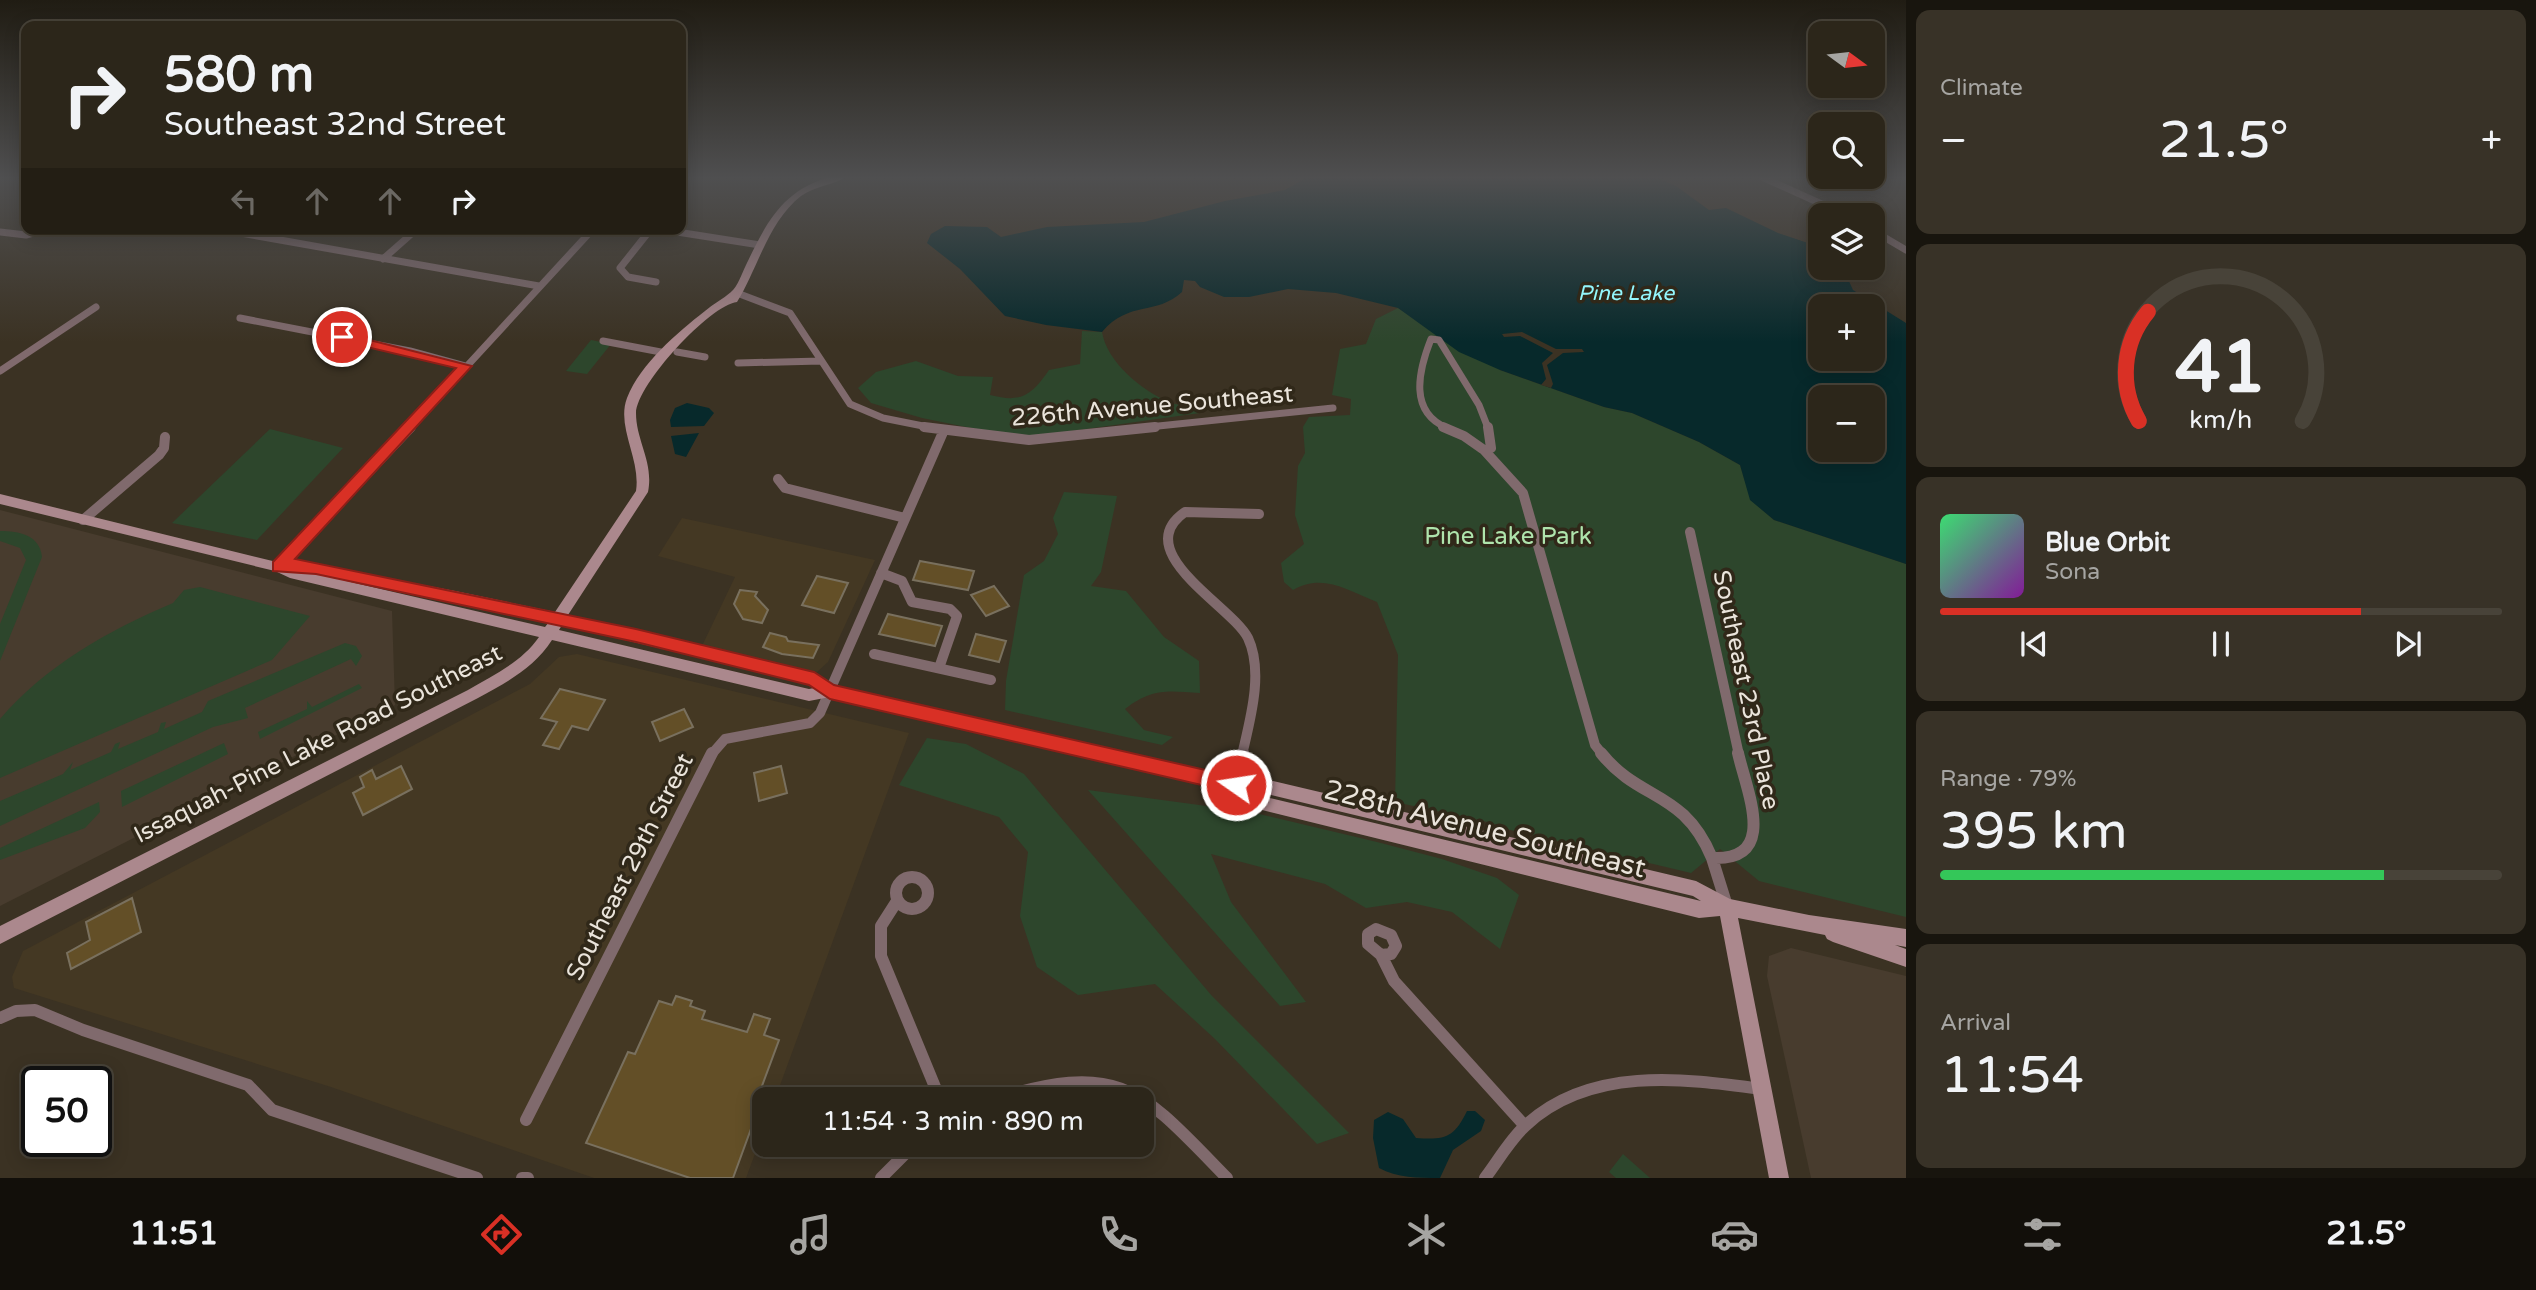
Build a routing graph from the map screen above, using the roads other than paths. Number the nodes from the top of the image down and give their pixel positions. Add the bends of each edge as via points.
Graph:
1 (0, 232) edge
2 (768, 232) edge
3 (21, 233) edge
4 (686, 233) edge
5 (251, 235) edge
6 (410, 235) edge
7 (587, 235) edge
8 (646, 235) edge
9 (1885, 238) edge
10 (760, 245) junction
11 (1906, 250) edge
12 (383, 259) junction
13 (656, 282) dead end
14 (540, 286) junction
15 (737, 293) junction
16 (96, 307) dead end
17 (240, 318) dead end
18 (603, 341) dead end
19 (672, 352) junction
20 (705, 357) dead end
21 (821, 361) junction
22 (738, 363) dead end
23 (465, 366) junction
24 (0, 372) edge
25 (1333, 408) dead end
26 (944, 430) junction
27 (164, 437) dead end
28 (1483, 450) junction
29 (778, 479) dead end
30 (0, 499) edge
31 (1259, 514) dead end
32 (905, 519) junction
33 (83, 520) junction
34 (1690, 532) dead end
35 (279, 567) junction
36 (881, 573) junction
37 (559, 619) junction
38 (550, 632) junction
39 (874, 654) dead end
40 (939, 668) junction
41 (990, 680) dead end
42 (830, 691) junction
43 (1236, 785) junction
44 (1712, 858) junction
45 (897, 901) dead end
46 (1727, 907) junction
47 (1809, 924) junction
48 (0, 934) edge
49 (1906, 938) edge
50 (1381, 955) dead end
51 (1906, 958) edge
52 (0, 1018) edge
53 (935, 1087) edge
54 (1038, 1087) edge
55 (1119, 1087) edge
56 (1762, 1089) junction
57 (1154, 1105) edge
58 (526, 1120) dead end
59 (1525, 1126) junction
60 (902, 1157) edge
61 (477, 1178) edge
62 (522, 1178) edge
63 (528, 1178) edge
64 (881, 1178) edge
65 (1227, 1178) edge
66 (1485, 1178) edge
67 (1779, 1178) edge

1 - 3 street
2 - 10 main road, Issaquah-Pine Lake Road Southeast
4 - 10 street
5 - 12 street
6 - 12 street
7 - 14 street
8 - 13 street via 620,268 628,277
9 - 11 street
10 - 15 main road, Issaquah-Pine Lake Road Southeast
12 - 14 street
14 - 23 street
15 - 19 main road, Issaquah-Pine Lake Road Southeast via 727,307
15 - 21 street via 777,304 795,317
16 - 24 street
17 - 23 street
18 - 19 street
19 - 20 street
19 - 37 main road, Issaquah-Pine Lake Road Southeast via 647,393 634,427 645,471 642,492
21 - 22 street via 794,365 756,359
21 - 26 street, 226th Avenue Southeast via 852,406
23 - 35 street
25 - 26 street, 226th Avenue Southeast via 1029,440
26 - 32 street, Southeast 29th Street
27 - 33 street via 159,455
28 - 28 street via 1491,448 1491,436 1479,406 1439,340 1431,339 1421,387 1425,415
28 - 44 street via 1523,493 1595,745 1617,774 1690,817 1703,833
29 - 32 street via 785,488
30 - 33 main road, 228th Avenue Southeast
31 - 43 street via 1185,512 1177,516 1171,529 1174,560 1239,624 1254,655 1255,676
32 - 36 street, Southeast 29th Street
33 - 35 main road, 228th Avenue Southeast
34 - 44 street, Southeast 23rd Place via 1755,829 1752,845 1737,858
35 - 37 main road, 228th Avenue Southeast via 316,568
35 - 38 main road, 228th Avenue Southeast
36 - 40 street via 902,581 912,602 950,609 957,616
36 - 42 street, Southeast 29th Street
37 - 38 main road, Issaquah-Pine Lake Road Southeast
37 - 42 main road, 228th Avenue Southeast via 814,679
38 - 42 main road, 228th Avenue Southeast via 809,695
38 - 48 main road, Issaquah-Pine Lake Road Southeast via 531,657 502,678
39 - 40 street
40 - 41 street
42 - 43 main road, 228th Avenue Southeast
42 - 58 street, Southeast 29th Street via 810,723 725,739 713,750
43 - 46 main road, 228th Avenue Southeast via 1260,785 1699,910
44 - 46 street
45 - 53 street via 881,926 881,956
46 - 47 main road, 228th Avenue Southeast
46 - 56 main road
47 - 49 main road, 228th Avenue Southeast
47 - 51 main road, 228th Avenue Southeast
50 - 59 street via 1394,981
52 - 61 street via 35,1010 248,1085 272,1110
54 - 55 street via 1066,1079
56 - 59 street via 1672,1078 1637,1079 1577,1094
56 - 67 main road
57 - 65 street
59 - 66 street
60 - 64 street
62 - 63 street

